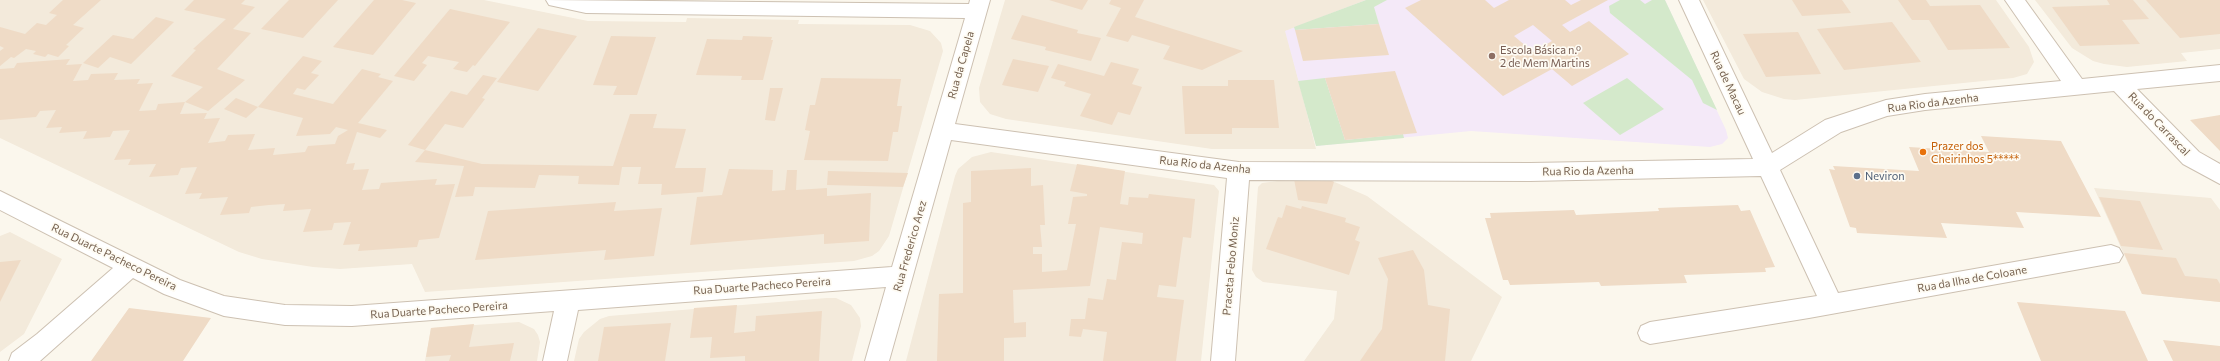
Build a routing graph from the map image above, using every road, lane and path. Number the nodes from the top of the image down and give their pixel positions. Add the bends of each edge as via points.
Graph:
1 (556, 0) edge
2 (1690, 0) edge
3 (2015, 0) edge
4 (588, 3) edge
5 (978, 6) edge
6 (2220, 73) edge
7 (2120, 83) junction
8 (2077, 87) junction
9 (943, 131) junction
10 (1767, 166) junction
11 (1239, 171) junction
12 (2220, 175) edge
13 (0, 200) edge
14 (2111, 255) dead end
15 (131, 266) junction
16 (901, 276) junction
17 (568, 300) junction
18 (1832, 304) junction
19 (1650, 333) dead end
20 (21, 361) edge
21 (555, 361) edge
22 (877, 361) edge
23 (1223, 361) edge

1 - 4 street
2 - 10 street, Rua de Macau
3 - 8 street
4 - 5 street
5 - 9 street, Rua da Capela
6 - 7 street, Rua Rio da Azenha
7 - 8 street, Rua Rio da Azenha
7 - 12 street, Rua do Carrascal via 2191,158
8 - 10 street, Rua Rio da Azenha via 1886,108 1833,126
9 - 11 street, Rua Rio da Azenha
9 - 16 street, Rua Frederico Arez
10 - 11 street, Rua Rio da Azenha via 1736,169 1530,172
10 - 18 street
11 - 23 street, Praceta Febo Moniz
13 - 15 street, Rua Duarte Pacheco Pereira
14 - 18 street, Rua da Ilha de Coloane
15 - 17 street, Rua Duarte Pacheco Pereira via 197,297 224,306 286,315 352,316
15 - 20 street
16 - 17 street, Rua Duarte Pacheco Pereira
16 - 22 street, Rua Frederico Arez
17 - 21 street
18 - 19 street, Rua da Ilha de Coloane

